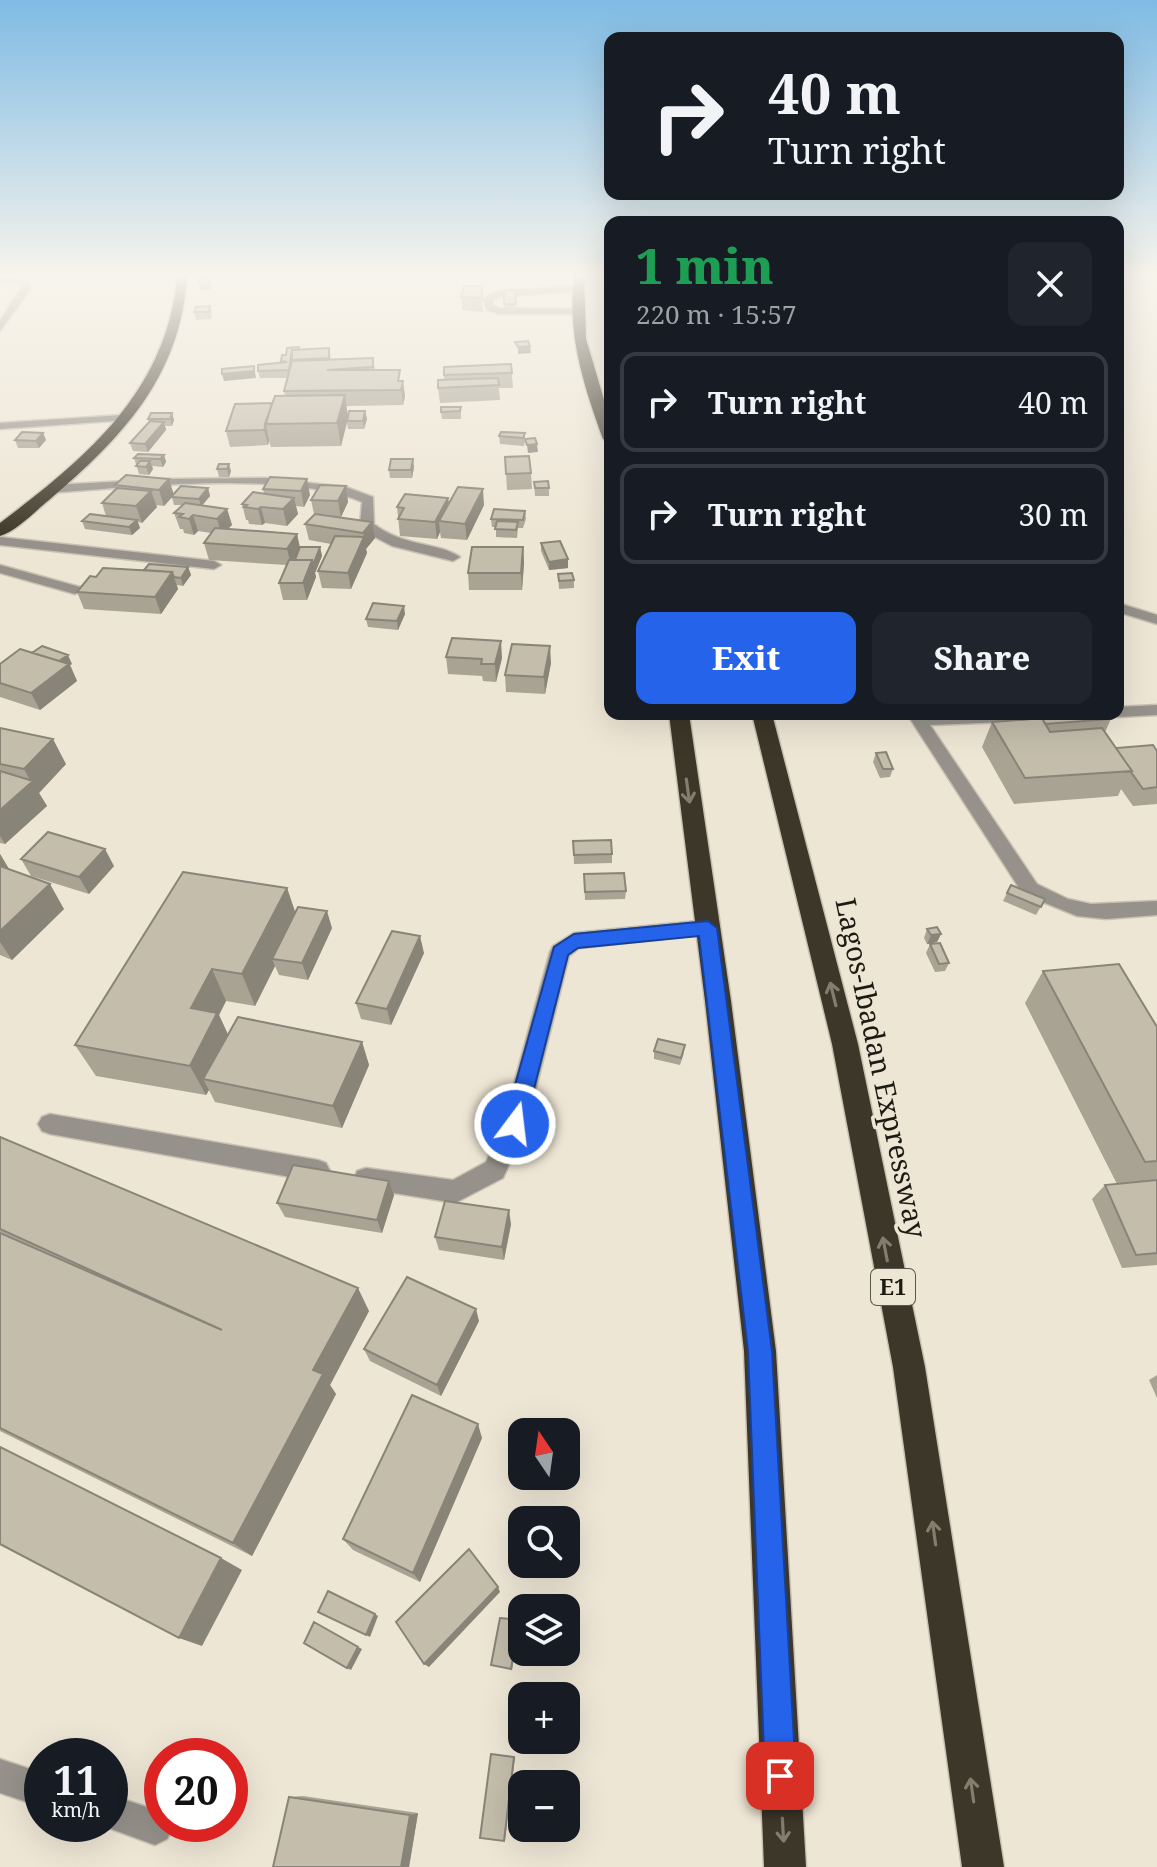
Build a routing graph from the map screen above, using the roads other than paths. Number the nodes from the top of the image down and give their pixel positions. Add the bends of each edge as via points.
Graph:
1 (160, 365) edge
2 (587, 365) edge
3 (123, 418) junction
4 (604, 420) edge
5 (0, 426) edge
6 (51, 489) junction
7 (0, 531) edge
8 (0, 541) edge
9 (453, 557) dead end
10 (214, 565) dead end
11 (0, 569) edge
12 (75, 590) edge
13 (1124, 609) edge
14 (1157, 620) edge
15 (1157, 710) edge
16 (1124, 712) edge
17 (680, 720) edge
18 (764, 720) edge
19 (919, 720) edge
20 (1157, 908) edge
21 (708, 928) junction
22 (50, 1124) dead end
23 (0, 1776) edge
24 (24, 1784) edge
25 (785, 1867) edge
26 (983, 1867) edge

1 - 3 highway
2 - 4 highway
3 - 5 street
3 - 6 highway
6 - 7 highway
6 - 9 street via 151,482 282,483 357,491 369,500 367,525 376,534
8 - 10 street
11 - 12 street
13 - 14 street
15 - 16 street
17 -> 21 highway
26 -> 18 highway, Lagos-Ibadan Expressway / E1 via 909,1367 845,1044
19 - 20 street via 1030,889 1059,907 1100,913
21 - 22 street via 574,941 560,952 515,1124 495,1170 455,1192
21 -> 25 highway via 760,1351
23 - 24 street

